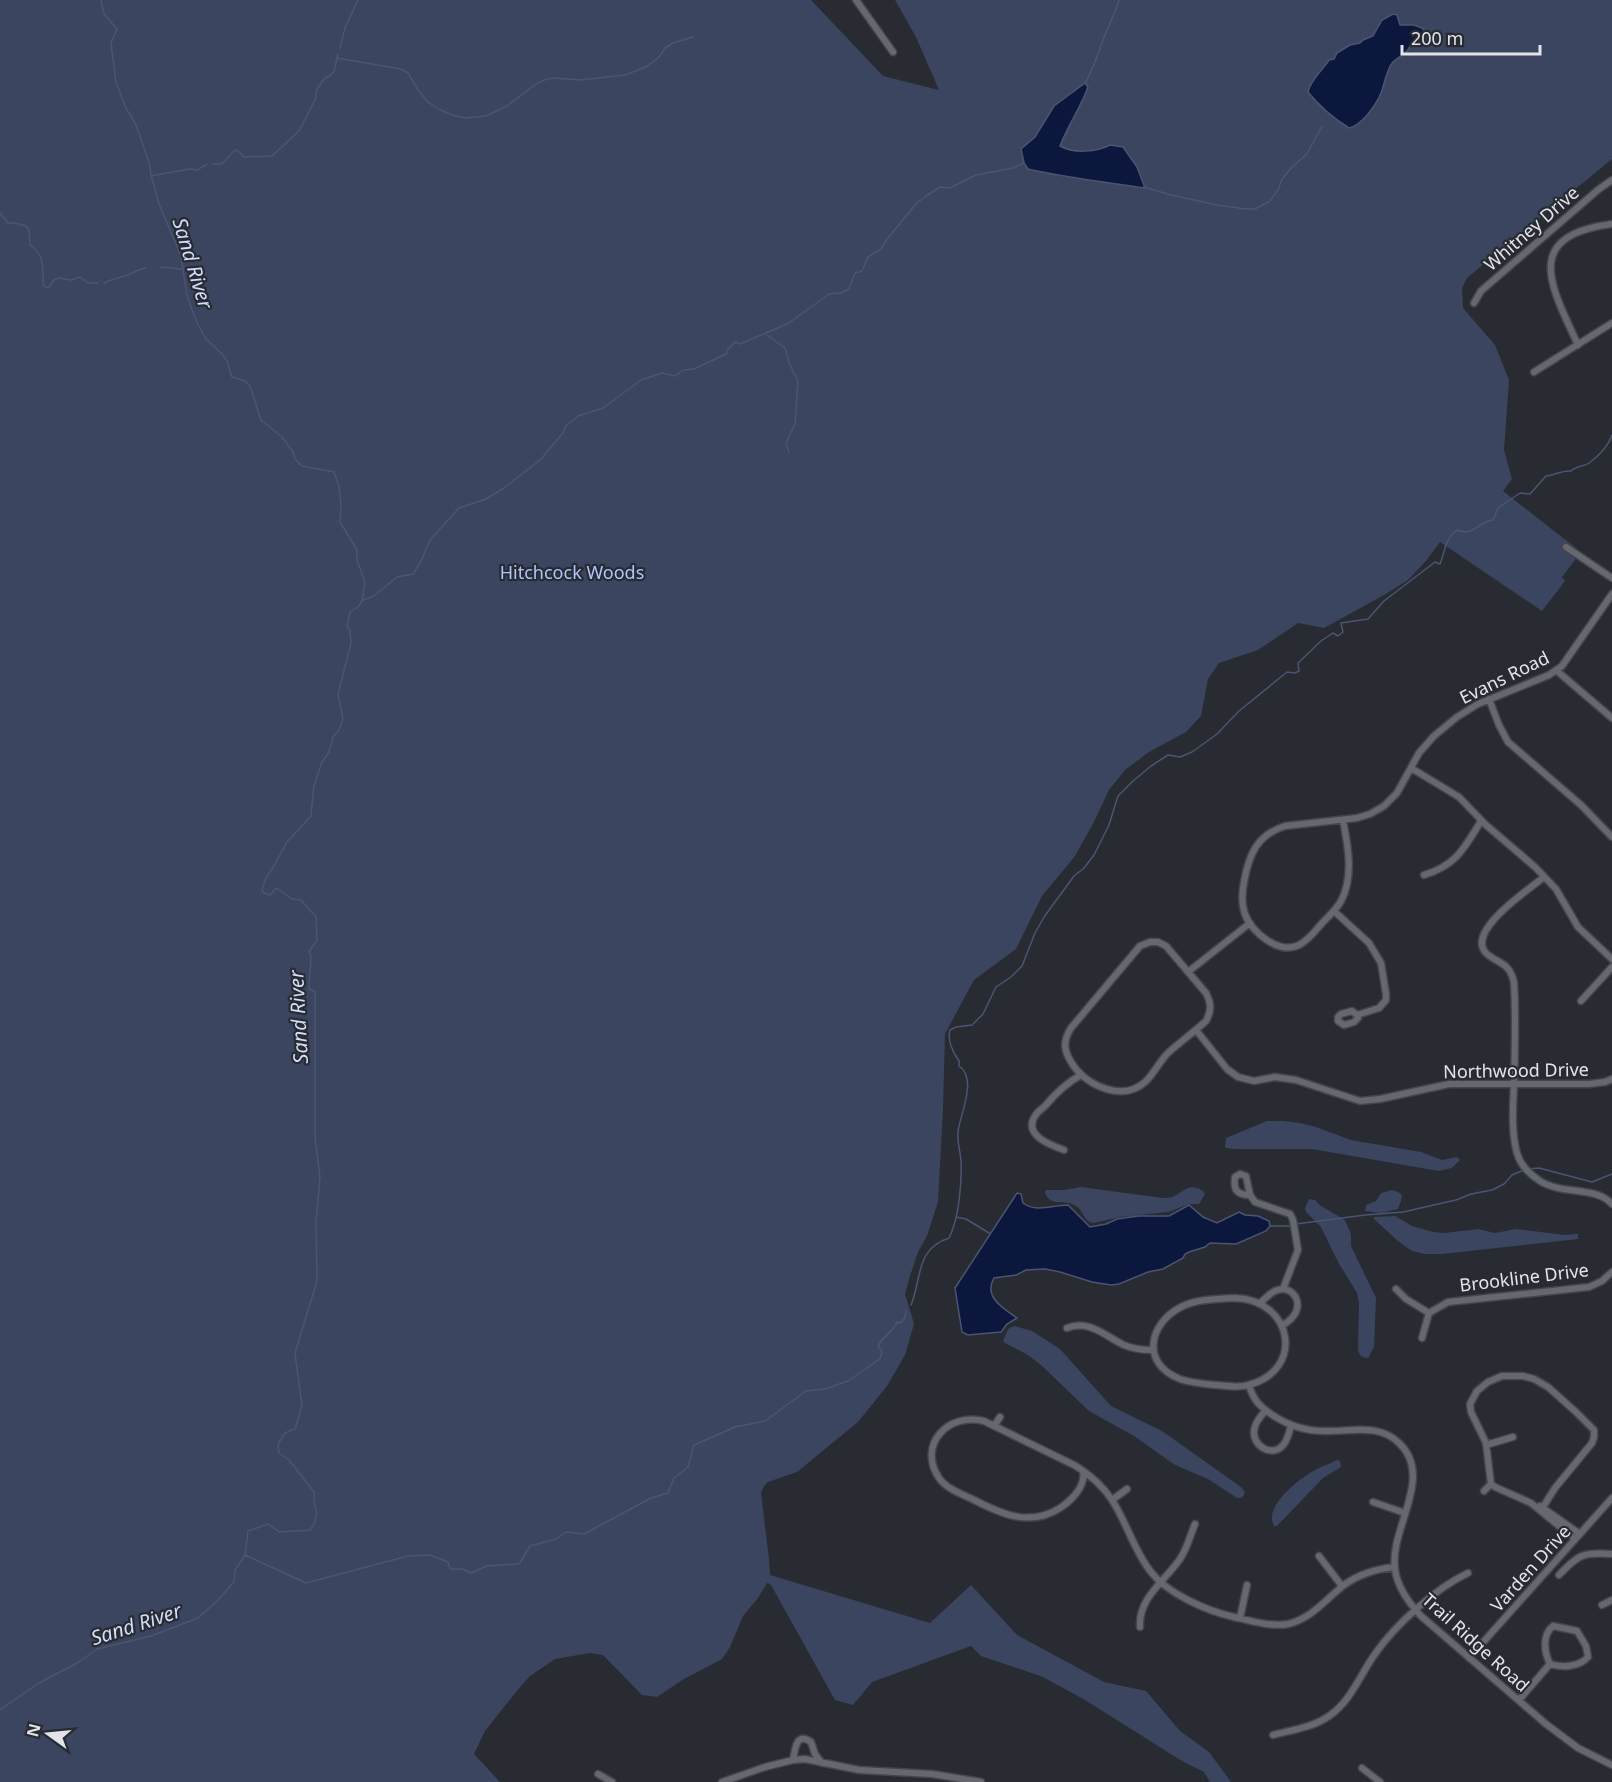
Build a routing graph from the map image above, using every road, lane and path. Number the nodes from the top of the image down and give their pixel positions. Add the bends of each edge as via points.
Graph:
1 (856, 0) edge
2 (893, 52) dead end
3 (1612, 180) edge
4 (1612, 224) edge
5 (1474, 303) dead end
6 (1612, 323) edge
7 (1578, 345) junction
8 (1534, 372) dead end
9 (1566, 547) dead end
10 (1612, 578) edge
11 (1612, 594) edge
12 (1557, 671) junction
13 (1490, 699) junction
14 (1612, 718) edge
15 (1411, 768) junction
16 (1343, 820) junction
17 (1481, 821) junction
18 (1612, 837) edge
19 (1424, 874) dead end
20 (1545, 877) junction
21 (1334, 911) junction
22 (1251, 923) junction
23 (1612, 959) edge
24 (1612, 967) edge
25 (1188, 972) junction
26 (1581, 1001) dead end
27 (1357, 1015) dead end
28 (1196, 1030) junction
29 (1081, 1075) junction
30 (1612, 1079) edge
31 (1514, 1083) junction
32 (1064, 1150) dead end
33 (1250, 1195) dead end
34 (1612, 1204) edge
35 (1612, 1272) edge
36 (1283, 1289) junction
37 (1396, 1289) dead end
38 (1260, 1303) junction
39 (1430, 1313) junction
40 (1283, 1325) junction
41 (1067, 1328) dead end
42 (1422, 1338) dead end
43 (1152, 1350) junction
44 (1249, 1385) junction
45 (1265, 1411) junction
46 (1000, 1417) dead end
47 (994, 1426) junction
48 (1291, 1426) junction
49 (1513, 1437) dead end
50 (1486, 1445) junction
51 (1083, 1471) junction
52 (1491, 1484) junction
53 (1127, 1489) dead end
54 (1484, 1491) dead end
55 (1612, 1498) edge
56 (1112, 1500) junction
57 (1373, 1502) dead end
58 (1531, 1503) junction
59 (1543, 1507) junction
60 (1405, 1513) junction
61 (1195, 1524) dead end
62 (1578, 1537) junction
63 (1612, 1554) edge
64 (1319, 1556) dead end
65 (1394, 1567) junction
66 (1468, 1573) dead end
67 (1559, 1575) dead end
68 (1161, 1582) junction
69 (1247, 1585) dead end
70 (1342, 1586) junction
71 (1612, 1600) edge
72 (1602, 1605) dead end
73 (1416, 1610) junction
74 (1240, 1618) junction
75 (1140, 1627) dead end
76 (1470, 1658) junction
77 (1550, 1664) junction
78 (1518, 1700) junction
79 (1273, 1735) dead end
80 (793, 1760) junction
81 (823, 1763) junction
82 (1612, 1765) edge
83 (1362, 1768) dead end
84 (598, 1773) dead end
85 (734, 1780) edge
86 (612, 1782) edge
87 (722, 1782) edge
88 (981, 1782) edge
89 (1380, 1782) edge

1 - 2 street
3 - 5 street, Whitney Drive via 1481,291
4 - 7 street via 1588,227 1570,235 1551,259 1556,295
6 - 7 street
7 - 8 street
9 - 10 street
11 - 12 street, Evans Road
12 - 13 street, Evans Road
12 - 14 street
13 - 15 street, Evans Road via 1440,731
13 - 18 street via 1501,731 1513,747
15 - 16 street, Evans Road via 1397,793 1384,806 1364,817
15 - 17 street via 1460,797
16 - 21 street via 1348,879
16 - 22 street, Evans Road via 1285,826 1261,841 1247,863 1242,895 1244,912
17 - 19 street via 1455,860
17 - 20 street
20 - 23 street via 1579,929
20 - 31 street via 1496,915 1483,940 1486,953 1502,963 1513,977
21 - 22 street via 1312,935 1293,947 1276,945
21 - 27 street via 1369,943 1381,963 1386,1000 1378,1008
22 - 25 street
24 - 26 street
25 - 28 street via 1210,1001 1208,1018
25 - 29 street via 1163,944 1150,942 1140,946 1066,1035 1065,1052
28 - 29 street via 1158,1063 1144,1083 1132,1090 1113,1091
28 - 31 street, Northwood Drive via 1238,1077 1250,1081 1275,1077 1296,1080 1360,1101 1449,1084
29 - 32 street via 1058,1091 1032,1121 1036,1136
30 - 31 street, Northwood Drive via 1589,1084
31 - 34 street via 1515,1143 1525,1167 1548,1185 1599,1194
33 - 36 street via 1255,1202 1290,1214 1293,1220 1298,1250
35 - 39 street, Brookline Drive via 1589,1287 1454,1300
36 - 38 street
36 - 40 street via 1294,1294 1298,1305
37 - 39 street
38 - 40 street
38 - 43 street via 1226,1298 1183,1306 1161,1323
39 - 42 street
40 - 44 street via 1282,1360 1268,1376
41 - 43 street via 1085,1326 1128,1347
43 - 44 street via 1160,1364 1176,1377 1198,1383
44 - 45 street, Trail Ridge Road
45 - 48 street, Trail Ridge Road
45 - 48 street via 1254,1432 1263,1449 1281,1447
46 - 47 street
47 - 51 street via 1062,1455
47 - 51 street via 968,1419 944,1429 932,1454 937,1474 946,1486 1002,1514 1033,1518 1067,1503 1083,1482
48 - 60 street, Trail Ridge Road via 1329,1431 1373,1430 1394,1438 1405,1450 1413,1472
49 - 50 street
50 - 52 street
50 - 59 street via 1470,1404 1479,1389 1502,1376 1523,1376 1539,1382 1592,1428 1592,1443
51 - 56 street
52 - 54 street
52 - 58 street
53 - 56 street
55 - 62 street, Varden Drive
56 - 68 street via 1149,1570
57 - 60 street
58 - 59 street
58 - 62 street
59 - 62 street
60 - 65 street, Trail Ridge Road
61 - 68 street via 1181,1557
62 - 76 street, Varden Drive
63 - 67 street via 1584,1555
64 - 70 street
65 - 70 street via 1363,1574
65 - 73 street, Trail Ridge Road via 1403,1592
66 - 73 street
68 - 74 street via 1206,1608
68 - 75 street via 1143,1607
69 - 74 street
70 - 74 street via 1296,1622 1274,1625
71 - 72 street
73 - 76 street, Trail Ridge Road
73 - 79 street via 1381,1646 1336,1711 1317,1723
76 - 78 street, Trail Ridge Road
77 - 77 street via 1581,1664 1588,1657 1577,1631 1553,1626 1548,1631 1545,1642
77 - 78 street
78 - 82 street, Trail Ridge Road via 1569,1742
80 - 81 street
80 - 81 street via 797,1743 805,1739
80 - 85 street
81 - 88 street
83 - 89 street
84 - 86 street
85 - 87 street

